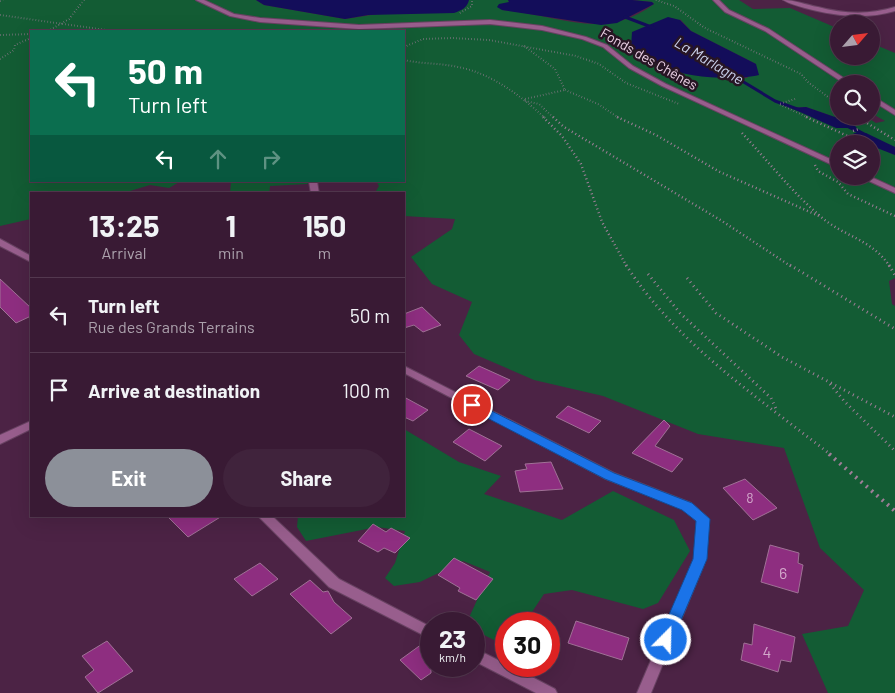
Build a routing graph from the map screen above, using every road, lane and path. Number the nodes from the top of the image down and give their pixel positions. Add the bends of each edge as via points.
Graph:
1 (84, 0) edge
2 (199, 0) edge
3 (656, 0) edge
4 (716, 0) edge
5 (786, 0) edge
6 (895, 9) edge
7 (885, 14) junction
8 (0, 15) edge
9 (895, 17) edge
10 (65, 24) junction
11 (50, 30) edge
12 (106, 30) edge
13 (0, 35) edge
14 (30, 36) edge
15 (30, 37) edge
16 (523, 45) junction
17 (405, 47) edge
18 (0, 59) edge
19 (405, 60) edge
20 (836, 75) edge
21 (564, 90) junction
22 (830, 97) edge
23 (794, 98) dead end
24 (522, 100) junction
25 (880, 103) edge
26 (682, 105) dead end
27 (895, 113) edge
28 (745, 124) junction
29 (871, 125) edge
30 (859, 130) dead end
31 (853, 131) dead end
32 (846, 135) edge
33 (895, 140) edge
34 (807, 152) junction
35 (830, 162) edge
36 (880, 184) edge
37 (895, 191) edge
38 (819, 216) junction
39 (895, 216) edge
40 (0, 242) edge
41 (30, 258) edge
42 (648, 274) dead end
43 (895, 275) edge
44 (687, 278) dead end
45 (895, 329) edge
46 (405, 371) edge
47 (828, 381) junction
48 (778, 413) junction
49 (895, 416) edge
50 (30, 425) edge
51 (0, 440) edge
52 (895, 450) edge
53 (895, 511) edge
54 (265, 517) edge
55 (420, 627) edge
56 (485, 660) edge
57 (550, 693) edge
58 (644, 693) edge

1 - 10 path via 78,12
2 - 28 street, Fonds des Chênes via 232,15 260,20 359,27 490,22 542,28 605,46 664,85
3 - 22 path via 674,6 705,28 801,74
4 - 20 street via 727,11 767,30
5 - 7 street via 852,15
6 - 7 street
7 - 9 street
8 - 10 path
10 - 11 path
10 - 12 path
13 - 14 path
15 - 18 path
16 - 17 path via 452,38 423,39
16 - 21 path via 562,77
16 - 26 path via 599,64 626,83
19 - 24 path via 450,64 475,71
21 - 24 path
21 - 38 path via 598,104 720,172
23 - 32 path via 779,104
24 - 45 path via 539,104 564,127
24 - 48 path via 565,137 581,165 614,247 652,299 742,386
25 - 27 street
28 - 34 street, Fonds des Chênes
28 - 38 path via 735,125
29 - 33 path
30 - 31 path
34 - 35 street, Fonds des Chênes
34 - 39 path via 818,172 838,182 848,194
36 - 37 street
38 - 43 path via 868,243 885,259
40 - 41 street
42 - 48 path via 680,313 771,398
44 - 47 path via 716,313 782,358
46 - 58 street via 610,476 687,506 703,519 700,559
47 - 49 path
47 - 52 path
48 - 53 path via 874,490
50 - 51 street
54 - 55 street via 334,583
56 - 57 street

